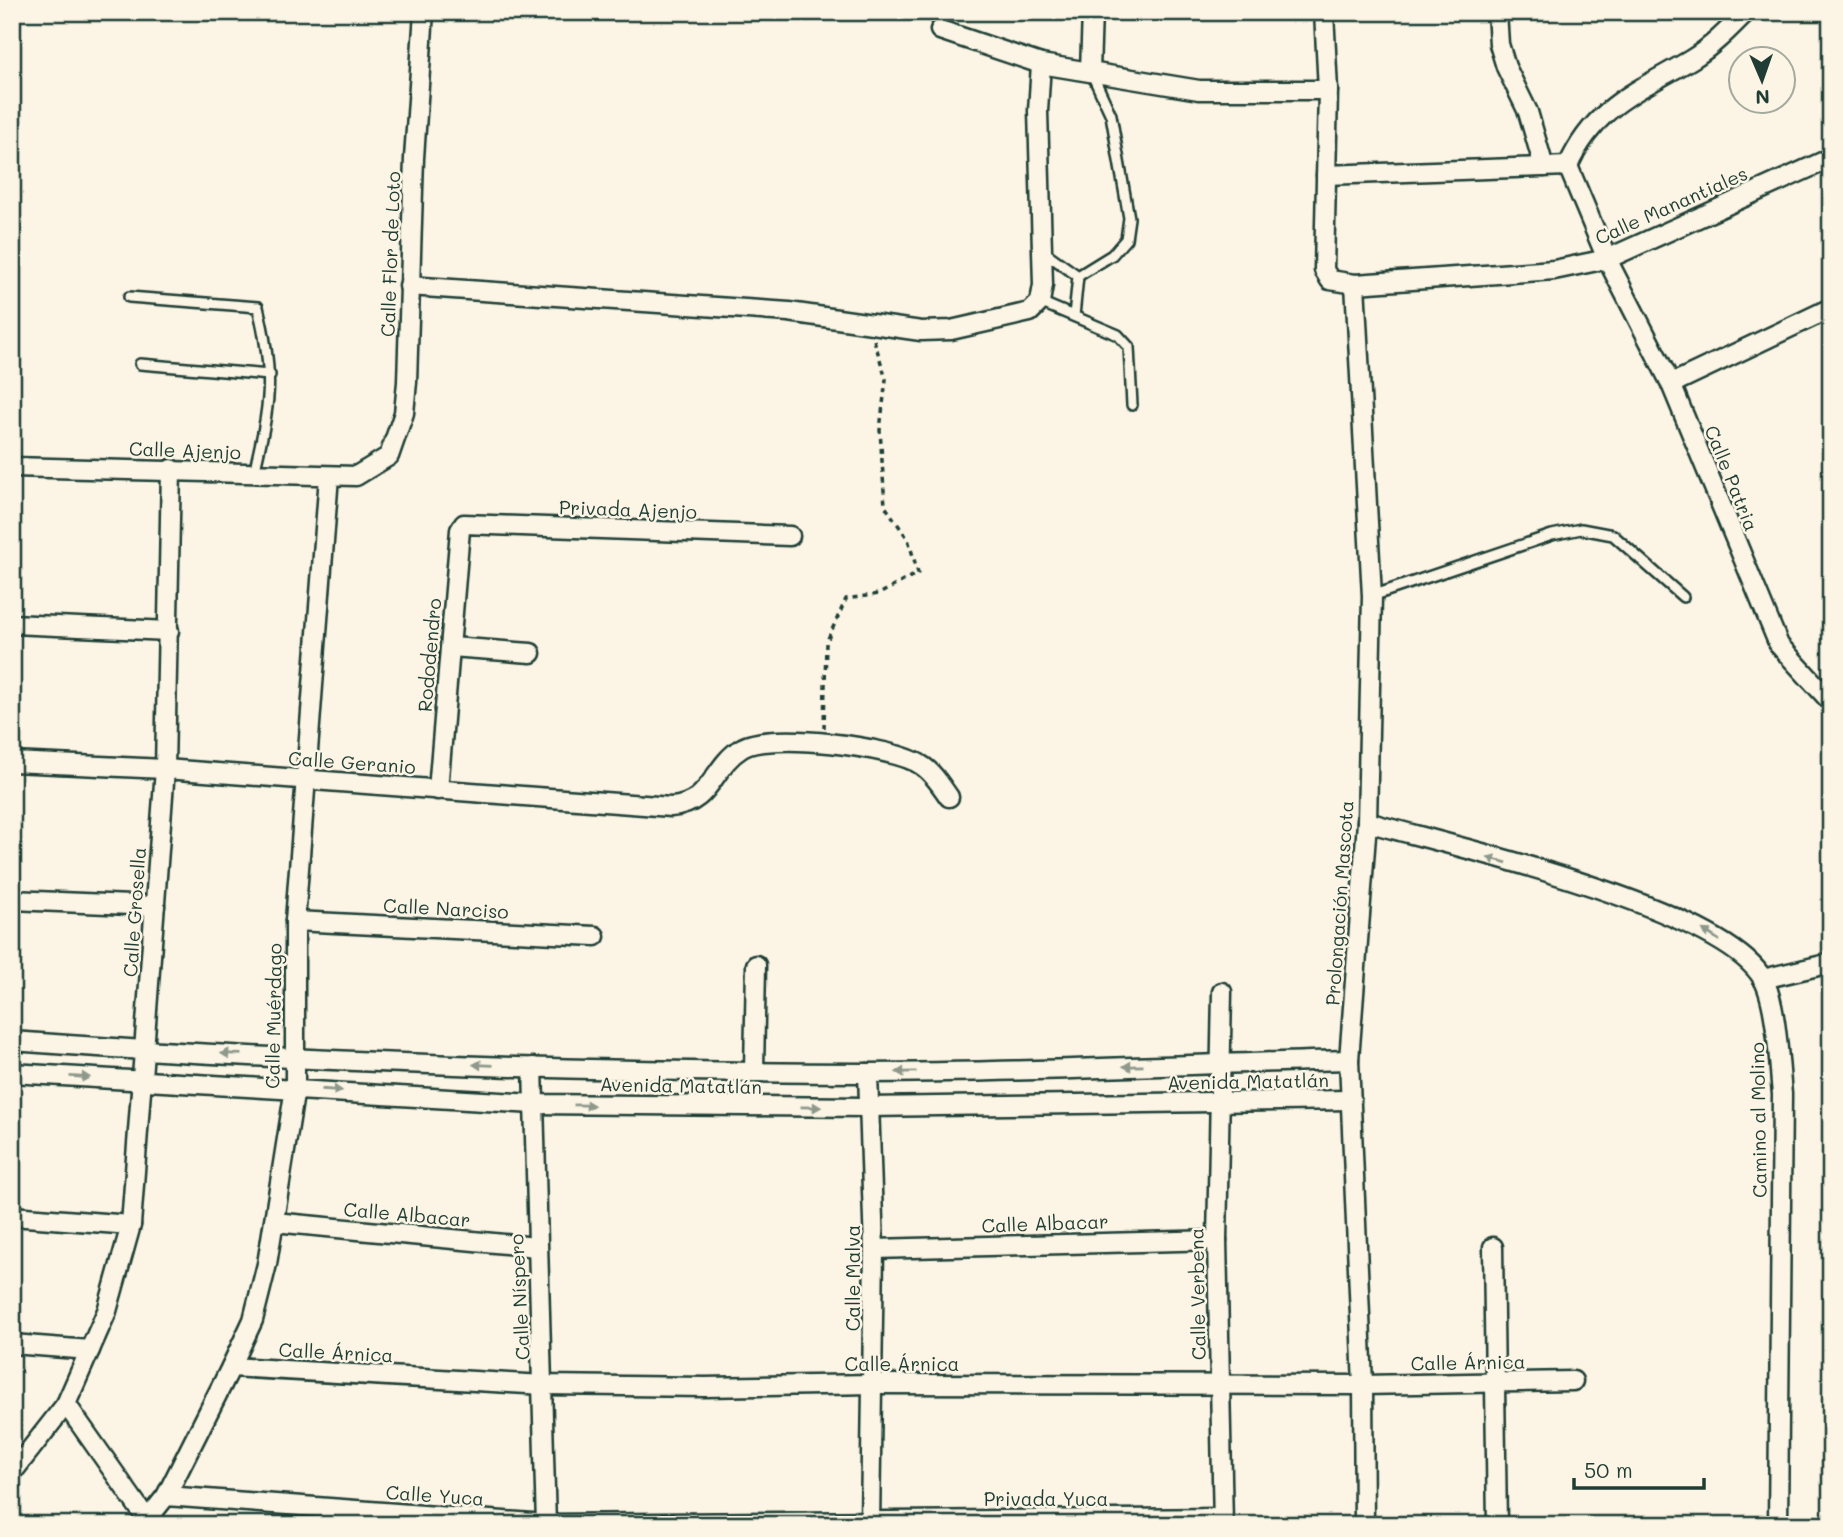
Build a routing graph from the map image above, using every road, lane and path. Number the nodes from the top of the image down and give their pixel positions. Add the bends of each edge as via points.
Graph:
1 (424, 12) edge
2 (1092, 12) edge
3 (1324, 12) edge
4 (1497, 12) edge
5 (1746, 12) edge
6 (940, 30) dead end
7 (1041, 64) junction
8 (1090, 71) junction
9 (1328, 90) junction
10 (1831, 158) edge
11 (1568, 166) junction
12 (1544, 167) junction
13 (1326, 175) junction
14 (1042, 250) junction
15 (1607, 259) junction
16 (1078, 276) junction
17 (1354, 284) junction
18 (409, 286) junction
19 (130, 297) dead end
20 (1040, 302) junction
21 (1831, 308) edge
22 (1074, 316) junction
23 (869, 325) junction
24 (140, 364) dead end
25 (270, 375) junction
26 (1671, 384) junction
27 (1132, 405) dead end
28 (12, 467) edge
29 (171, 469) junction
30 (254, 474) junction
31 (329, 476) junction
32 (356, 476) joint
33 (464, 524) joint
34 (790, 536) dead end
35 (1373, 596) junction
36 (1683, 597) dead end
37 (12, 624) edge
38 (169, 631) junction
39 (451, 647) junction
40 (531, 653) dead end
41 (1831, 702) edge
42 (824, 741) junction
43 (12, 762) edge
44 (164, 769) junction
45 (305, 780) junction
46 (438, 790) junction
47 (949, 797) dead end
48 (1367, 822) junction
49 (12, 900) edge
50 (155, 906) junction
51 (295, 921) junction
52 (595, 936) dead end
53 (1831, 963) edge
54 (756, 965) dead end
55 (1763, 979) junction
56 (1222, 992) dead end
57 (12, 1041) edge
58 (145, 1051) junction
59 (296, 1057) junction
60 (1349, 1060) junction
61 (1220, 1063) junction
62 (533, 1067) junction
63 (754, 1071) junction
64 (12, 1073) edge
65 (867, 1073) junction
66 (143, 1081) junction
67 (295, 1088) junction
68 (1351, 1100) junction
69 (1220, 1102) junction
70 (534, 1104) junction
71 (869, 1107) junction
72 (12, 1216) edge
73 (274, 1222) junction
74 (131, 1225) junction
75 (1217, 1240) junction
76 (537, 1247) junction
77 (1493, 1247) dead end
78 (874, 1249) junction
79 (12, 1344) edge
80 (90, 1350) junction
81 (231, 1367) junction
82 (1573, 1381) dead end
83 (1495, 1382) junction
84 (873, 1384) junction
85 (545, 1385) junction
86 (1220, 1385) junction
87 (1363, 1385) junction
88 (66, 1404) junction
89 (12, 1473) edge
90 (166, 1496) junction
91 (1223, 1521) edge
92 (870, 1522) edge
93 (147, 1523) edge
94 (546, 1524) edge
95 (1364, 1525) edge
96 (1497, 1525) edge
97 (1777, 1525) edge

1 - 18 street, Calle Flor de Loto
2 - 8 street
3 - 9 street
4 - 12 street via 1499,44 1528,112
5 - 11 street via 1694,58 1608,109 1588,129
6 - 7 street
7 - 8 street
7 - 14 street
8 - 9 street via 1199,90
8 - 16 lane via 1111,115 1129,218 1126,239 1112,255
9 - 13 street
10 - 15 street, Calle Manantiales
11 - 12 street
11 - 15 street, Calle Patria
12 - 13 street
13 - 17 street via 1324,270 1330,280
14 - 16 lane
14 - 20 street
15 - 17 street, Calle Manantiales via 1554,270
15 - 26 street, Calle Patria
16 - 22 lane
17 - 35 street, Prolongación Mascota
18 - 23 street via 789,312
18 - 32 street, Calle Flor de Loto via 404,413 389,456
19 - 25 lane via 258,307
20 - 22 lane
20 - 23 street via 1030,312 951,330
21 - 26 street
22 - 27 lane via 1118,335 1129,347
23 - 42 path via 886,379 880,430 885,506 908,539 918,573 879,594 846,599 826,643
24 - 25 lane
25 - 30 lane via 269,406
26 - 41 street, Calle Patria via 1779,646
28 - 29 street, Calle Ajenjo
29 - 30 street, Calle Ajenjo
29 - 38 street, Calle Grosella
30 - 31 street, Calle Ajenjo
31 - 32 street, Calle Ajenjo
31 - 45 street, Calle Muérdago
33 - 34 street, Privada Ajenjo
33 - 39 street, Rododendro
35 - 36 lane via 1581,529 1613,535
35 - 48 street, Prolongación Mascota
37 - 38 street
38 - 44 street, Calle Grosella
39 - 40 street
39 - 46 street, Rododendro
42 - 46 street, Calle Geranio via 762,741 743,748 688,806
42 - 47 street via 921,765
43 - 44 street, Calle Geranio
44 - 45 street, Calle Geranio
44 - 50 street, Calle Grosella
45 - 46 street, Calle Geranio
45 - 51 street, Calle Muérdago
55 -> 48 street via 1707,931 1659,911
48 - 60 street, Prolongación Mascota
49 - 50 street
50 - 58 street, Calle Grosella
51 - 52 street, Calle Narciso
51 - 59 street, Calle Muérdago
53 - 55 street
54 - 63 street
55 - 97 street, Camino al Molino via 1777,1033 1782,1094
56 - 61 street, Calle Verbena
57 - 58 street, Avenida Matatlán
59 -> 58 street, Avenida Matatlán
58 - 66 street, Calle Grosella
62 -> 59 street, Avenida Matatlán
59 - 67 street, Calle Muérdago
60 - 61 street, Avenida Matatlán
60 - 68 street, Prolongación Mascota
61 -> 65 street, Avenida Matatlán
61 - 69 street, Calle Verbena
62 - 63 street, Avenida Matatlán
62 - 70 street, Calle Níspero
63 - 65 street, Avenida Matatlán
64 -> 66 street, Avenida Matatlán
65 - 71 street, Calle Malva
66 - 67 street, Avenida Matatlán
66 - 74 street, Calle Grosella
67 -> 70 street, Avenida Matatlán
67 - 73 street, Calle Muérdago
68 - 69 street, Avenida Matatlán
68 - 87 street, Prolongación Mascota
69 - 71 street, Avenida Matatlán
69 - 75 street, Calle Verbena
70 -> 71 street, Avenida Matatlán
70 - 76 street, Calle Níspero
71 - 78 street, Calle Malva
72 - 74 street
73 - 76 street, Calle Albacar
73 - 81 street, Calle Muérdago via 253,1320
74 - 80 street, Calle Grosella via 107,1311
75 - 78 street, Calle Albacar
75 - 86 street, Calle Verbena
76 - 85 street, Calle Níspero
77 - 83 street
78 - 84 street, Calle Malva
79 - 80 street
80 - 88 street, Calle Grosella
81 - 85 street, Calle Árnica
81 - 90 street, Calle Muérdago
82 - 83 street, Calle Árnica
83 - 87 street, Calle Árnica
83 - 96 street
84 - 85 street, Calle Árnica
84 - 86 street, Calle Árnica
84 - 92 street, Calle Malva
85 - 94 street, Calle Níspero
86 - 87 street, Calle Árnica
86 - 91 street, Calle Verbena
87 - 95 street, Prolongación Mascota
88 - 89 street, Calle Grosella
88 - 93 street
90 - 93 street, Calle Muérdago
90 - 94 street, Calle Yuca
91 - 92 street, Privada Yuca
92 - 94 street, Calle Yuca

